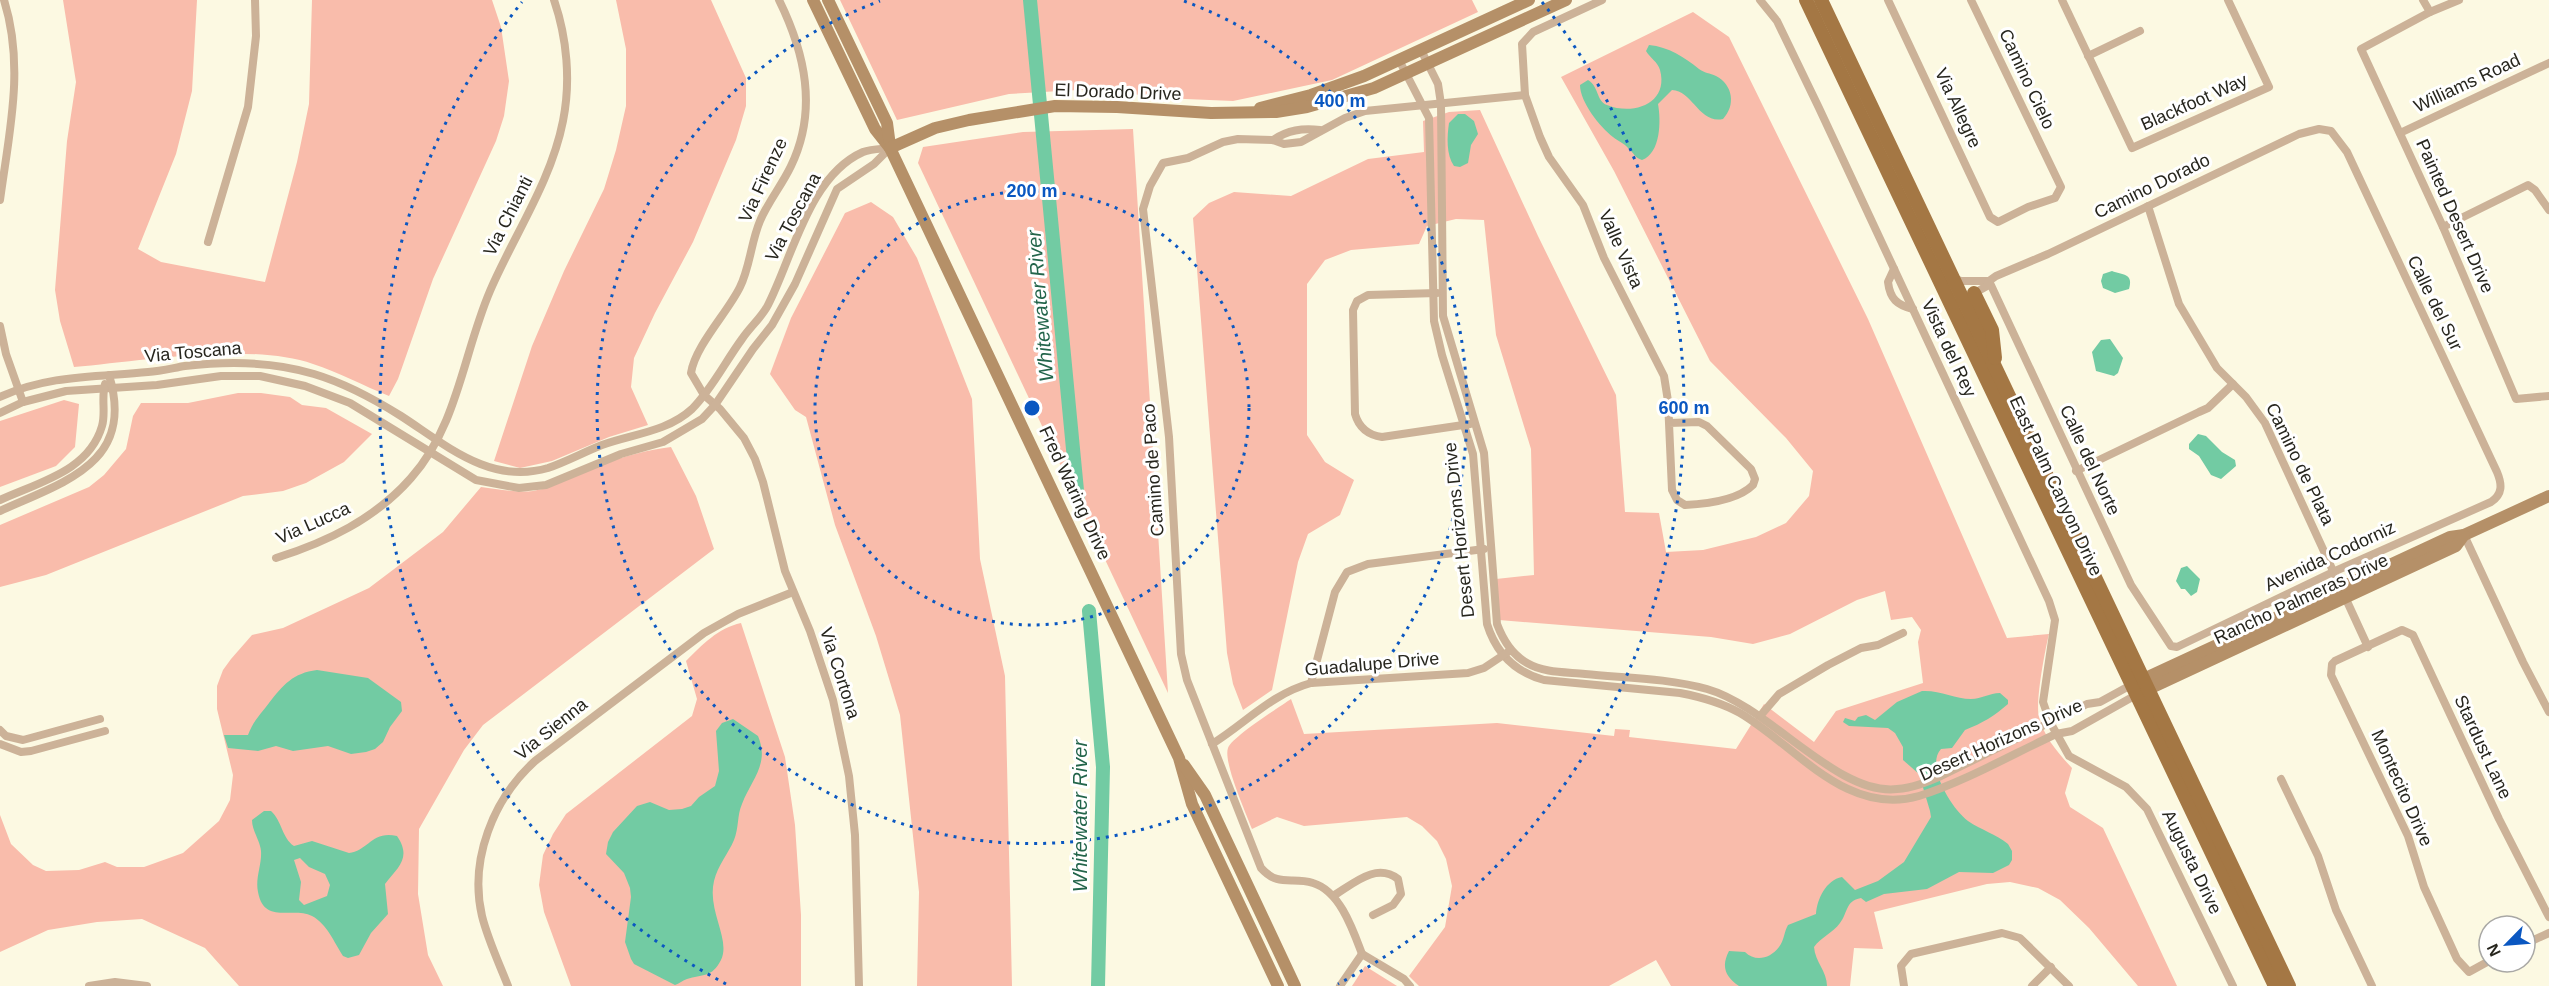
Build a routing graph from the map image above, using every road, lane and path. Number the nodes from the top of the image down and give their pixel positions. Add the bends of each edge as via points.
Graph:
1 (4, 0) edge
2 (255, 0) edge
3 (554, 0) edge
4 (779, 0) edge
5 (813, 0) edge
6 (828, 0) edge
7 (1529, 0) edge
8 (1566, 0) edge
9 (1602, 0) edge
10 (1760, 0) edge
11 (1806, 0) edge
12 (1821, 0) edge
13 (1888, 0) edge
14 (1971, 0) edge
15 (2062, 0) edge
16 (2228, 0) edge
17 (2423, 0) edge
18 (2459, 0) edge
19 (2430, 12) junction
20 (2140, 31) dead end
21 (1422, 50) junction
22 (2088, 56) junction
23 (1399, 60) junction
24 (2549, 63) edge
25 (1428, 64) junction
26 (1407, 74) junction
27 (1525, 95) junction
28 (1422, 104) junction
29 (1441, 104) junction
30 (1242, 112) junction
31 (1320, 130) junction
32 (2331, 131) joint
33 (2400, 133) junction
34 (1273, 140) junction
35 (890, 148) junction
36 (0, 201) edge
37 (2148, 206) junction
38 (2549, 210) edge
39 (2004, 220) joint
40 (2443, 227) junction
41 (208, 242) dead end
42 (1894, 269) junction
43 (1953, 278) junction
44 (1989, 281) junction
45 (1437, 293) junction
46 (1962, 298) junction
47 (1912, 309) junction
48 (0, 326) edge
49 (109, 375) junction
50 (2233, 384) junction
51 (17, 389) junction
52 (108, 389) junction
53 (704, 395) junction
54 (2549, 396) edge
55 (0, 397) edge
56 (23, 402) junction
57 (715, 405) junction
58 (0, 413) edge
59 (1476, 422) junction
60 (1669, 423) junction
61 (1466, 425) junction
62 (437, 441) junction
63 (430, 453) junction
64 (2076, 471) junction
65 (2500, 492) joint
66 (2548, 499) edge
67 (0, 500) edge
68 (0, 511) edge
69 (2464, 535) junction
70 (1491, 548) junction
71 (1480, 550) junction
72 (276, 558) dead end
73 (2333, 572) junction
74 (793, 592) junction
75 (2343, 593) junction
76 (1903, 633) dead end
77 (2171, 646) joint
78 (2368, 647) junction
79 (1507, 652) junction
80 (1311, 683) junction
81 (2140, 687) junction
82 (2546, 699) edge
83 (2549, 712) edge
84 (1761, 716) junction
85 (99, 720) dead end
86 (2050, 722) junction
87 (0, 730) edge
88 (105, 731) dead end
89 (2056, 734) junction
90 (0, 744) edge
91 (1212, 744) junction
92 (1179, 758) junction
93 (2281, 779) dead end
94 (1333, 896) junction
95 (1373, 915) dead end
96 (2549, 917) edge
97 (1362, 954) junction
98 (2051, 967) junction
99 (2477, 968) edge
100 (89, 986) edge
101 (147, 986) edge
102 (508, 986) edge
103 (859, 986) edge
104 (1278, 986) edge
105 (1295, 986) edge
106 (1340, 986) edge
107 (1410, 986) edge
108 (1904, 986) edge
109 (2032, 986) edge
110 (2069, 986) edge
111 (2233, 986) edge
112 (2275, 986) edge
113 (2289, 986) edge
114 (2372, 986) edge

1 - 36 street via 15,90
2 - 41 street via 256,36 248,107
3 - 62 street, Via Chianti via 566,55 568,92 556,149 548,175 489,294 450,416
4 - 53 street, Via Firenze via 802,56 804,124 791,166 759,224 741,286 692,365 694,382
5 - 35 main road, Fred Waring Drive via 874,129
6 - 35 main road, Fred Waring Drive via 886,123
7 - 21 main road, El Dorado Drive
8 - 25 main road, El Dorado Drive
9 - 27 street via 1533,32 1522,44
10 - 42 street, Vista del Rey via 1777,21
11 - 46 main road, East Palm Canyon Drive
12 - 43 main road, East Palm Canyon Drive
13 - 39 street, Via Allegre via 1990,217 1994,221
14 - 39 street, Camino Cielo via 2060,182 2058,195
15 - 22 street
16 - 22 street, Blackfoot Way via 2269,87 2132,148
17 - 19 street
18 - 19 street
19 - 33 street, Painted Desert Drive via 2361,48
20 - 22 street
21 - 23 main road, El Dorado Drive
21 - 25 street, Desert Horizons Drive
23 - 26 street, Desert Horizons Drive
23 - 30 main road, El Dorado Drive via 1334,88
24 - 33 street, Williams Road
25 - 26 main road, El Dorado Drive
25 - 29 street, Desert Horizons Drive via 1438,84
26 - 28 street, Desert Horizons Drive
26 - 30 main road, El Dorado Drive via 1356,94 1307,107
27 - 29 street, Camino de Paco
27 - 60 street, Valle Vista via 1549,157 1583,206 1604,258 1664,376
28 - 29 street, Camino de Paco
28 - 31 street, Camino de Paco via 1365,111
28 - 45 street, Desert Horizons Drive via 1429,118
29 - 45 street, Desert Horizons Drive
30 - 35 main road, El Dorado Drive via 1055,106 935,128
31 - 34 street, Camino de Paco via 1299,129
31 - 34 street, Camino de Paco via 1291,144
32 - 37 street, Camino Dorado via 2319,129 2299,134
32 - 65 street, Calle del Sur via 2347,152 2460,392 2497,472
33 - 40 street, Painted Desert Drive
34 - 91 street, Camino de Paco via 1223,142 1188,158 1163,163 1143,209 1169,436 1181,654
35 - 53 street, Via Toscana via 864,151 838,168 823,187 767,307
35 - 57 street, Via Toscana via 837,189 783,306
35 - 92 main road, Fred Waring Drive
37 - 44 street, Camino Dorado
37 - 50 street, Camino de Plata via 2179,304 2217,368
38 - 40 street via 2528,185
40 - 54 street, Painted Desert Drive via 2516,399
42 - 47 street, Vista del Rey
42 - 47 street via 1888,282 1890,293 1896,303
43 - 44 street, Camino Dorado
43 - 46 main road, East Palm Canyon Drive
44 - 46 street, Camino Dorado via 1987,286
44 - 64 street, Calle del Norte
45 - 59 street, Desert Horizons Drive
45 - 61 street, Desert Horizons Drive via 1436,334
45 - 61 street via 1368,295 1357,301 1353,310 1355,414 1368,433 1382,437
46 - 81 main road, East Palm Canyon Drive
46 - 81 main road, East Palm Canyon Drive via 1992,330 1998,372
47 - 86 street, Vista del Rey via 2049,601 2055,620 2043,702
48 - 51 street
49 - 51 street, Via Toscana via 57,379
49 - 52 street
49 - 62 street, Via Toscana via 229,362 276,364 354,390
50 - 64 street via 2208,408
50 - 73 street, Camino de Plata via 2265,423
51 - 55 street, Via Toscana
51 - 56 street
52 - 56 street, Via Toscana via 66,391
52 - 63 street, Via Toscana via 221,376 260,376 305,386 350,403
52 - 67 street via 103,422 90,452 70,469
52 - 68 street via 114,420 101,454 74,477
53 - 57 street, Via Cortona
53 - 62 street, Via Toscana via 689,411 664,426 606,443 549,468 520,473 498,471
56 - 58 street, Via Toscana
57 - 63 street, Via Toscana via 702,420 663,442 621,454 546,485 519,488 476,480
57 - 74 street, Via Cortona via 744,438 755,459
59 - 61 street
59 - 70 street, Desert Horizons Drive via 1484,453
60 - 60 street, Valle Vista via 1672,490 1677,500 1686,505 1706,503 1753,485 1751,470 1707,426 1699,422
61 - 71 street, Desert Horizons Drive via 1474,463
62 - 63 street, Via Lucca
63 - 72 street, Via Lucca via 412,477 368,516 323,541
64 - 77 street, Calle del Norte via 2131,585
65 - 73 street, Avenida Codorniz via 2491,502
66 - 69 main road, Rancho Palmeras Drive
69 - 75 main road, Rancho Palmeras Drive via 2450,537
69 - 82 street
70 - 71 street
70 - 79 street, Desert Horizons Drive via 1495,615
71 - 79 street, Desert Horizons Drive via 1487,624 1492,639
71 - 80 street via 1368,564 1347,572 1335,592
73 - 75 street, Camino de Plata
73 - 77 street, Avenida Codorniz via 2177,647
74 - 102 street, Via Sienna via 738,614 704,633 535,761 508,793 488,829 480,894 490,943
74 - 103 street, Via Cortona via 822,664 842,733 855,835
75 - 78 street, Camino de Plata
75 - 81 main road, Rancho Palmeras Drive
76 - 84 street via 1828,665 1779,694
78 - 96 street, Stardust Lane via 2402,630 2413,635
78 - 99 street, Montecito Drive via 2335,661 2331,675 2408,836 2424,887 2457,959 2469,972
79 - 80 street, Guadalupe Drive via 1484,668 1468,673
79 - 84 street, Desert Horizons Drive via 1548,671 1659,681 1707,690
79 - 89 street, Desert Horizons Drive via 1525,674 1544,680 1702,698 1741,714 1852,792 1890,800 1919,796 1945,786
80 - 91 street, Guadalupe Drive via 1291,688 1255,710
81 - 86 street, Desert Horizons Drive via 2087,704
81 - 89 street, Desert Horizons Drive via 2082,726
81 - 112 main road, East Palm Canyon Drive
81 - 113 main road, East Palm Canyon Drive
82 - 83 street
84 - 86 street, Desert Horizons Drive via 1857,782 1896,790 1941,776
85 - 87 street via 23,740 6,736
86 - 89 street, Augusta Drive
88 - 90 street via 31,751 21,752
89 - 111 street, Augusta Drive via 2069,756 2126,788 2147,808
91 - 94 street, Camino de Paco via 1258,861 1270,876 1315,883
92 - 104 main road, Fred Waring Drive via 1192,804
92 - 105 main road, Fred Waring Drive via 1205,795
93 - 114 street
94 - 95 street via 1374,872 1391,873 1398,879 1401,894 1393,905
94 - 97 street
97 - 106 street
97 - 107 street
98 - 108 street via 2020,938 2002,933 1911,954 1900,966
98 - 109 street
98 - 110 street
100 - 101 street via 115,982

